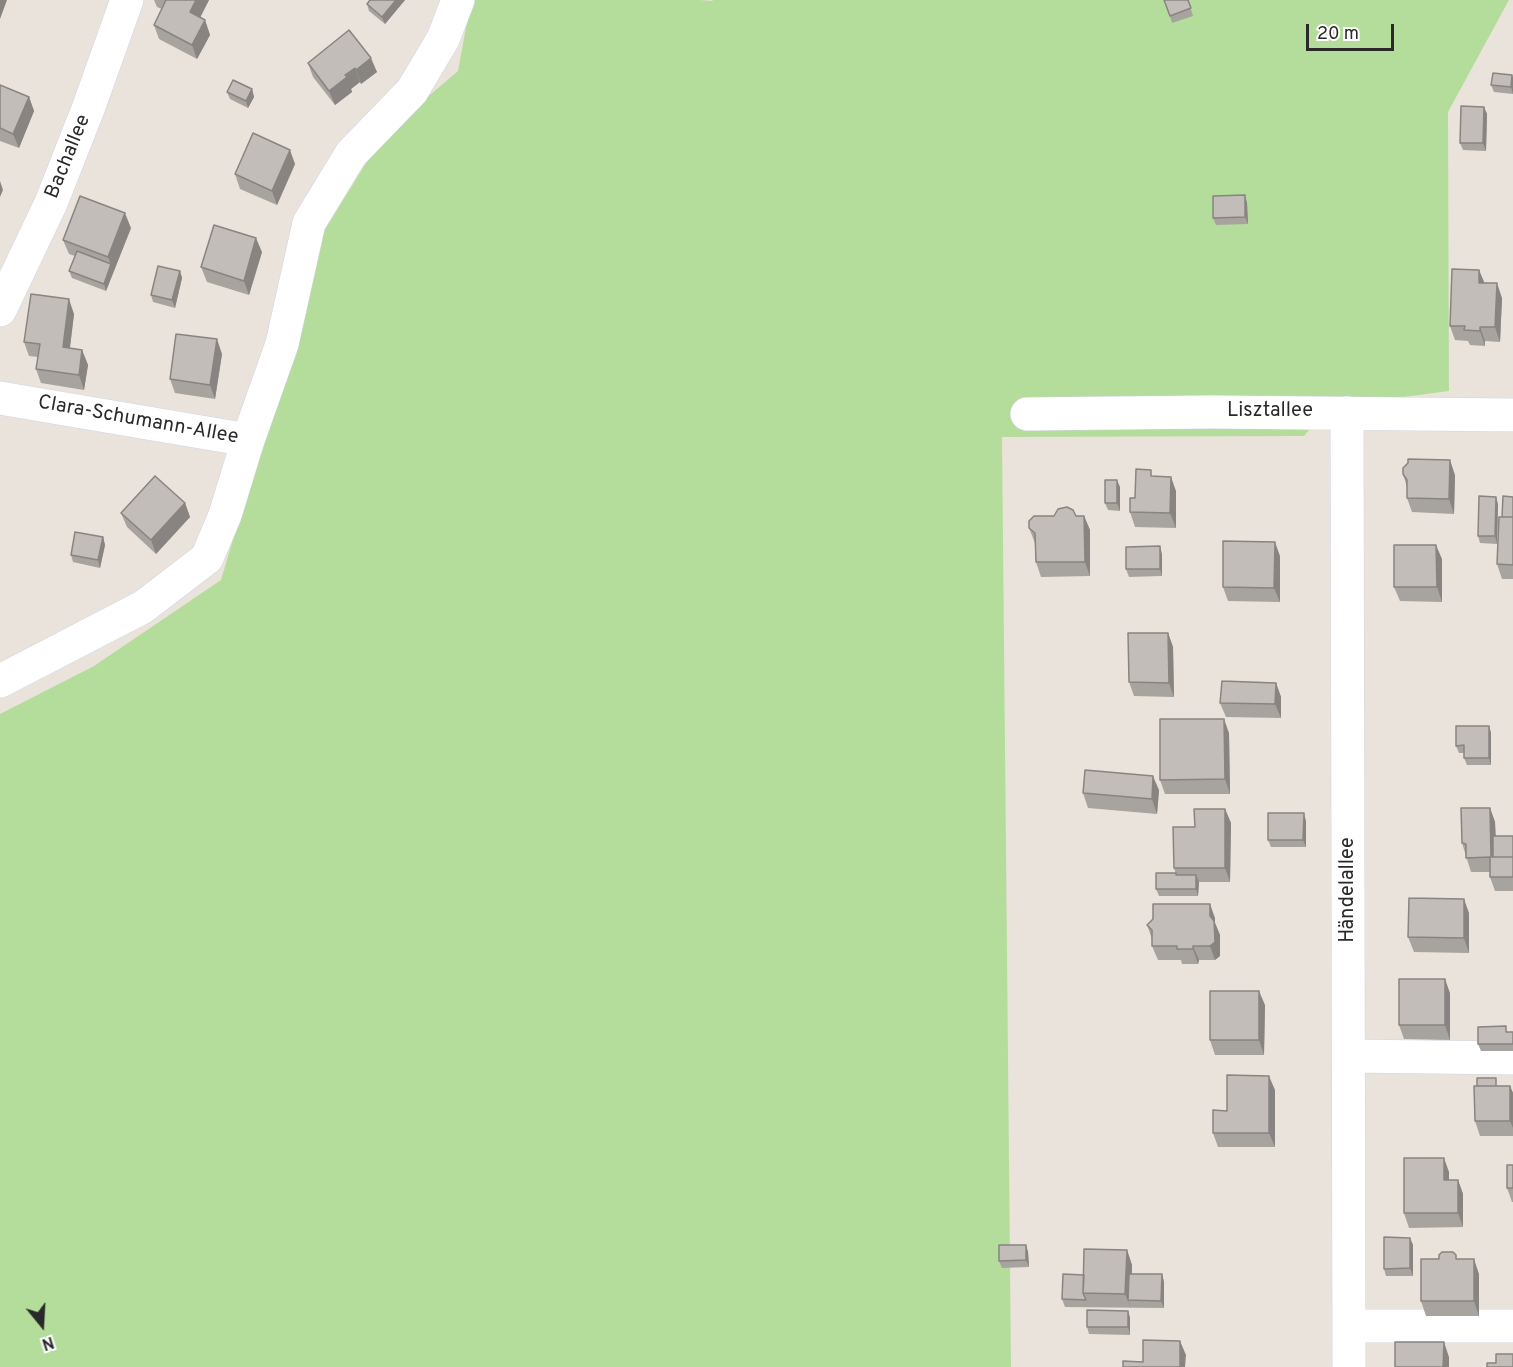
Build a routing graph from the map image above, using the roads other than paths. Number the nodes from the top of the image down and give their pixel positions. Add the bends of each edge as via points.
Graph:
1 (126, 0) edge
2 (458, 0) edge
3 (0, 310) edge
4 (0, 398) edge
5 (1347, 413) junction
6 (1027, 414) dead end
7 (1513, 415) edge
8 (248, 440) junction
9 (0, 681) edge
10 (1349, 1056) junction
11 (1513, 1058) edge
12 (1350, 1326) junction
13 (1513, 1326) edge
14 (1349, 1367) edge

1 - 3 street, Bachallee via 51,203
2 - 8 street, Clara-Schumann-Allee via 443,39 412,91 351,154 309,223 282,344
4 - 8 street, Clara-Schumann-Allee
5 - 6 street, Lisztallee
5 - 7 street, Lisztallee
5 - 10 street, Händelallee
8 - 9 street via 207,558 143,607
10 - 11 street
10 - 12 street, Händelallee
12 - 13 street
12 - 14 street, Händelallee

